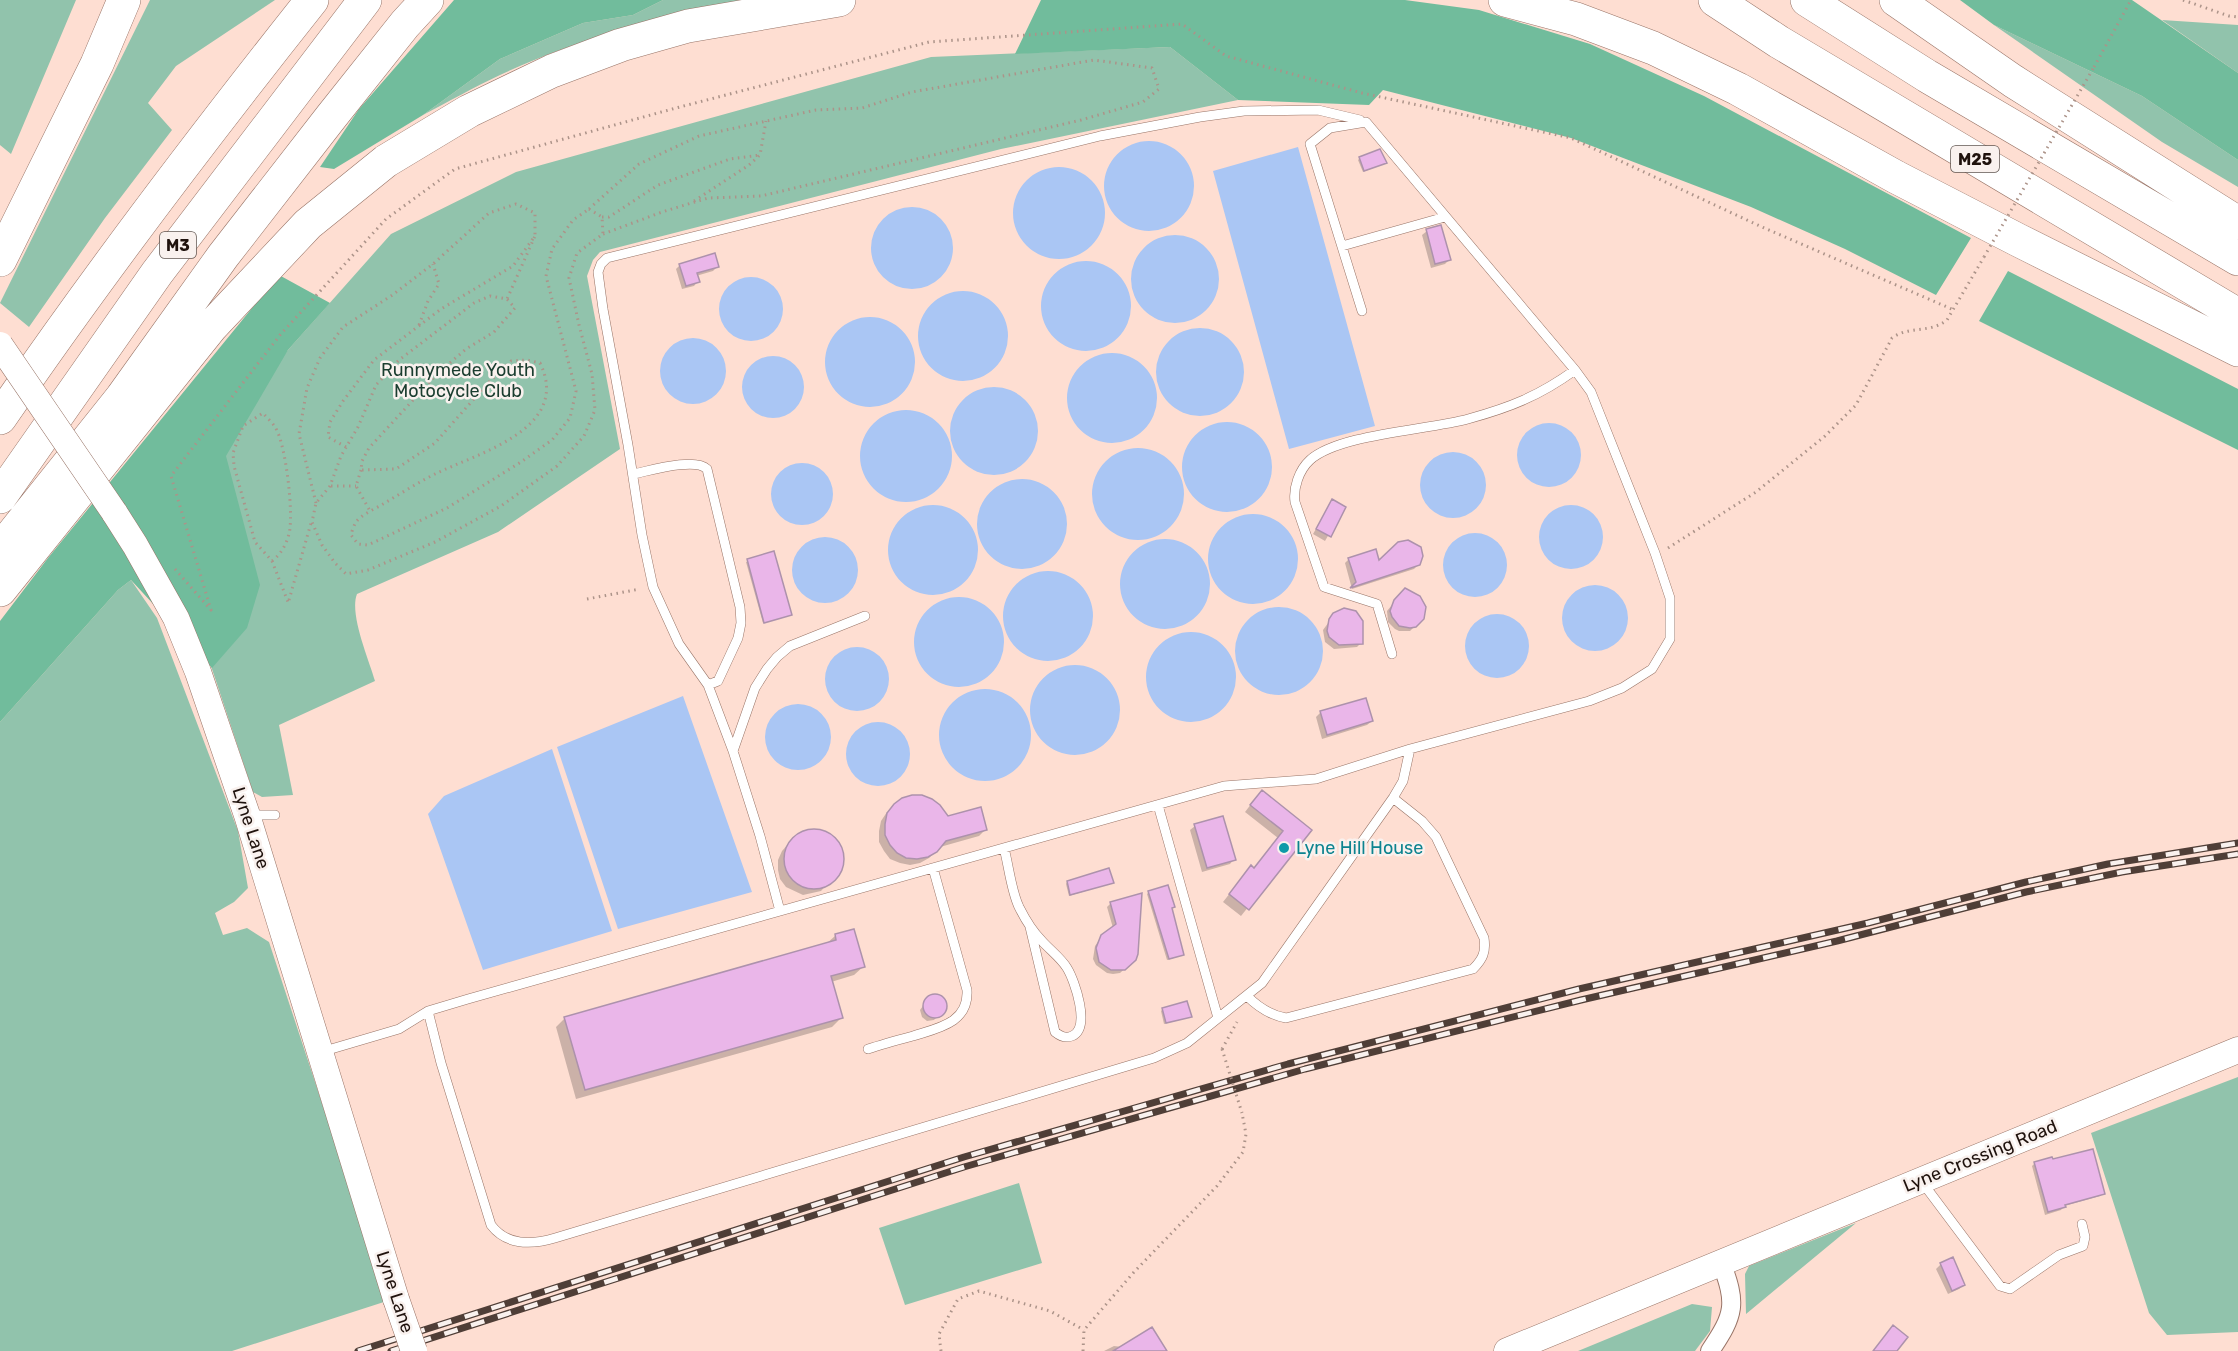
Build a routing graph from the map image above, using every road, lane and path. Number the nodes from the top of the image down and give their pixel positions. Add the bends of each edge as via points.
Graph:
1 (124, 0) edge
2 (312, 0) edge
3 (365, 0) edge
4 (427, 0) edge
5 (839, 0) edge
6 (1505, 0) edge
7 (1715, 0) edge
8 (1807, 0) edge
9 (1896, 0) edge
10 (2131, 0) edge
11 (2185, 0) edge
12 (2238, 17) edge
13 (766, 121) junction
14 (1366, 122) junction
15 (760, 155) junction
16 (689, 204) junction
17 (589, 209) junction
18 (602, 217) junction
19 (1445, 218) junction
20 (2238, 223) edge
21 (603, 234) junction
22 (535, 236) junction
23 (1342, 246) junction
24 (2238, 259) edge
25 (0, 260) edge
26 (433, 264) junction
27 (507, 300) junction
28 (1954, 310) junction
29 (1362, 311) dead end
30 (2238, 315) edge
31 (419, 326) junction
32 (0, 345) edge
33 (2238, 350) edge
34 (1575, 369) junction
35 (0, 418) edge
36 (346, 447) junction
37 (362, 470) junction
38 (633, 474) junction
39 (330, 486) junction
40 (356, 486) junction
41 (0, 497) edge
42 (316, 502) junction
43 (370, 512) junction
44 (312, 522) junction
45 (0, 550) edge
46 (1655, 553) junction
47 (272, 561) junction
48 (174, 568) dead end
49 (653, 587) junction
50 (0, 590) edge
51 (587, 599) dead end
52 (865, 616) dead end
53 (1392, 654) dead end
54 (708, 685) junction
55 (1410, 749) junction
56 (733, 751) junction
57 (1393, 798) junction
58 (1158, 805) junction
59 (247, 814) junction
60 (275, 815) dead end
61 (1004, 848) junction
62 (933, 868) junction
63 (780, 911) junction
64 (1030, 927) junction
65 (1247, 996) junction
66 (428, 1011) junction
67 (1218, 1018) junction
68 (868, 1048) dead end
69 (1222, 1049) dead end
70 (2238, 1050) edge
71 (320, 1052) junction
72 (1921, 1180) junction
73 (2082, 1224) dead end
74 (1721, 1262) junction
75 (1084, 1330) junction
76 (414, 1351) edge
77 (941, 1351) edge
78 (1083, 1351) edge
79 (1508, 1351) edge
80 (1710, 1351) edge

1 - 25 highway via 97,64
2 - 35 highway, M3 via 198,147
3 - 41 highway, M3 via 157,273
4 - 45 highway via 223,256 122,397
5 - 50 highway via 688,26 621,45 552,71 469,111 386,161 308,224 211,327
6 - 33 highway via 1576,19 1653,48 1738,89 2007,235
7 - 30 highway, M25
8 - 24 highway, M25 via 1927,76
9 - 20 highway via 2013,81
10 - 28 path, bridge
11 - 12 path
13 - 15 path
13 - 16 path via 816,110 861,108 912,92 1094,60 1152,68 1159,89 1143,102 1081,120 761,196 708,198
13 - 17 path via 699,136 672,147 639,164
14 - 19 lane
14 - 23 lane via 1330,128 1310,144
14 - 38 lane via 1318,110 1244,111 1200,117 1100,136 607,258 597,272
15 - 16 path
15 - 18 path via 730,159 658,185
16 - 21 path
17 - 18 path
17 - 43 path via 573,220 552,249 546,276 576,391 570,418 552,440 447,508 368,544 358,544 351,535 356,522
18 - 21 path
19 - 23 lane
19 - 34 lane
21 - 44 path via 577,253 569,278 592,374 595,410 584,436 557,466 501,507 435,542 368,570 346,574 322,545
22 - 26 path via 535,213 516,204 489,213
22 - 27 path
22 - 31 path via 513,266
23 - 29 lane
26 - 31 path via 439,284
26 - 42 path via 343,327 320,358 307,388 299,434
27 - 36 path via 490,296 474,303 399,360 376,385
27 - 37 path via 515,308 494,332 437,374 369,448
28 - 46 path via 1938,327 1902,330 1892,338 1856,405 1826,436 1756,492 1675,545
28 - 48 path via 1571,138 1362,93 1226,56 1182,24 929,42 455,169 378,227 280,335 171,476 211,610
31 - 36 path via 374,360 343,400 330,422 328,437
32 - 59 street, Lyne Lane, bridge via 114,512 176,618
34 - 46 lane via 1591,392
34 - 53 lane via 1549,389 1510,407 1345,444 1325,451 1305,467 1293,493 1294,502 1324,587 1377,604
36 - 39 path
37 - 40 path
37 - 43 path via 396,469 435,444 511,361 540,363 546,375 547,392 541,413 531,424
38 - 49 lane
38 - 54 lane via 692,463 707,469 741,624 724,671 718,681
39 - 40 path
39 - 42 path
40 - 43 path
42 - 44 path
44 - 47 path via 288,602
46 - 55 lane via 1670,598 1670,639 1652,669 1622,688 1589,701
47 - 47 path via 280,554 292,521 289,474 276,428 262,413 243,426 233,453 255,542
49 - 51 path
49 - 54 lane via 679,644
52 - 56 lane via 790,646 777,657 756,688
54 - 56 lane
55 - 57 lane via 1403,781
55 - 58 lane via 1316,778 1224,786
56 - 63 lane
57 - 65 lane via 1274,967
57 - 65 lane via 1436,837 1484,938 1482,960 1473,969 1286,1018 1258,1007
58 - 61 lane
58 - 67 lane
59 - 60 lane
59 - 71 street, Lyne Lane
61 - 62 lane
61 - 64 lane via 1017,903
62 - 63 lane
62 - 68 lane via 968,990 966,1006 945,1027
63 - 66 lane
64 - 64 lane via 1066,967 1074,984 1081,1026 1071,1036 1062,1037 1055,1032
65 - 67 lane
66 - 67 lane via 491,1225 508,1240 531,1243 1154,1058 1187,1043
66 - 71 lane via 399,1029
69 - 75 path, bridge via 1242,1113 1246,1134 1243,1152 1217,1186
70 - 72 street, Lyne Crossing Road
71 - 76 street, Lyne Lane, bridge
72 - 73 lane via 2000,1286 2010,1289 2060,1255 2083,1246
72 - 74 street, Lyne Crossing Road
74 - 79 street, Lyne Crossing Road
74 - 80 street via 1732,1301 1723,1332
75 - 77 path via 1050,1311 979,1291 958,1299 939,1334
75 - 78 path

